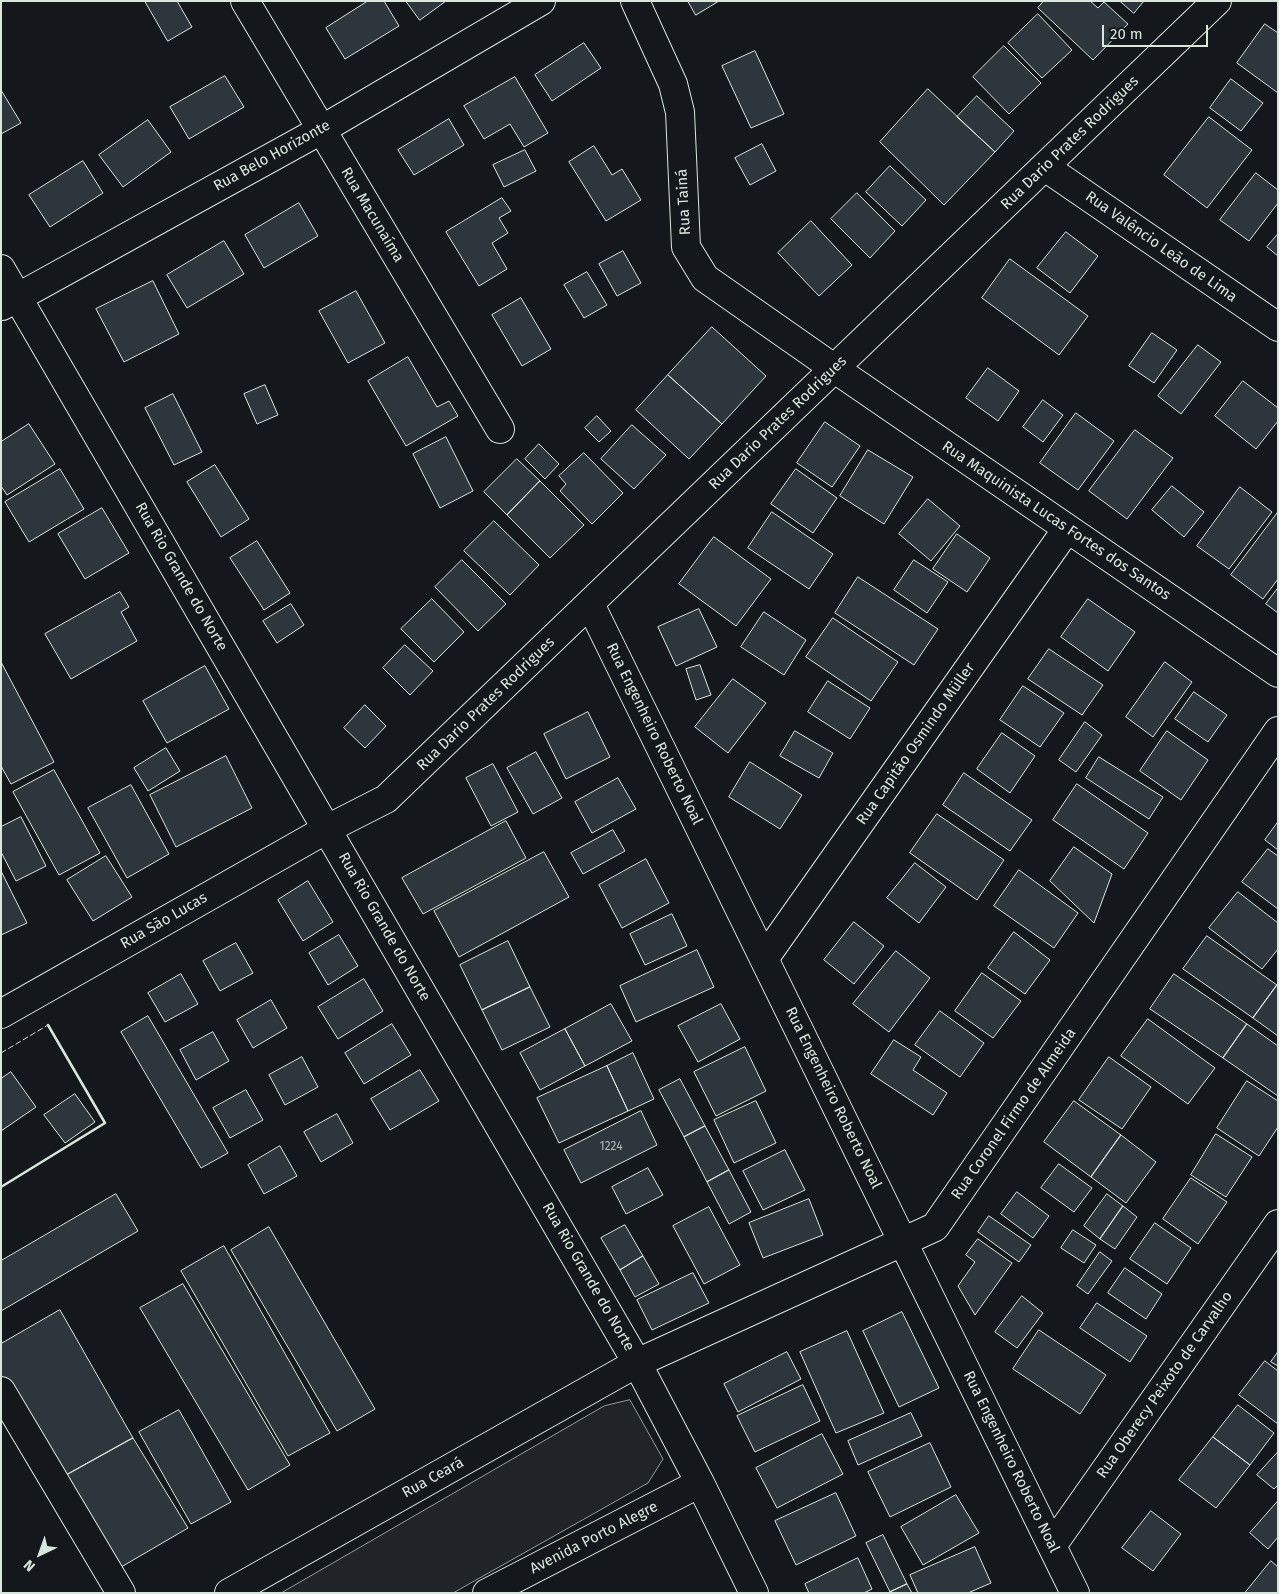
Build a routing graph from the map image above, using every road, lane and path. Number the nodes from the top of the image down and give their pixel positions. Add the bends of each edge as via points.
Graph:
1 (245, 1) edge
2 (540, 1) edge
3 (635, 1) edge
4 (1217, 1) edge
5 (321, 130) junction
6 (1045, 167) junction
7 (1, 269) edge
8 (9, 302) edge
9 (1278, 327) edge
10 (834, 369) junction
11 (500, 428) dead end
12 (1067, 529) junction
13 (590, 604) junction
14 (1278, 673) edge
15 (1278, 731) edge
16 (327, 829) junction
17 (764, 959) junction
18 (1, 1014) edge
19 (1278, 1224) edge
20 (903, 1242) junction
21 (637, 1363) junction
22 (1, 1390) edge
23 (700, 1483) junction
24 (1052, 1546) junction
25 (121, 1593) edge
26 (229, 1593) edge
27 (487, 1593) edge
28 (754, 1593) edge
29 (1075, 1593) edge

1 - 5 street, Rua Macunaíma
2 - 5 street, Rua Belo Horizonte
3 - 10 street, Rua Tainá via 673,84 680,112 686,247 705,278
4 - 6 street, Rua Dario Prates Rodrigues
5 - 8 street, Rua Belo Horizonte
5 - 11 street, Rua Macunaíma
6 - 9 street, Rua Valêncio Leão de Lima
6 - 10 street, Rua Dario Prates Rodrigues
7 - 8 street, Rua Rio Grande do Norte
8 - 16 street, Rua Rio Grande do Norte
10 - 12 street, Rua Maquinista Lucas Fortes dos Santos
10 - 13 street, Rua Dario Prates Rodrigues
12 - 14 street, Rua Maquinista Lucas Fortes dos Santos
12 - 17 street, Rua Capitão Osmindo Müller
13 - 16 street, Rua Dario Prates Rodrigues via 386,799
13 - 17 street, Rua Engenheiro Roberto Noal
15 - 20 street, Rua Coronel Firmo de Almeida via 935,1228
16 - 18 street, Rua São Lucas
16 - 21 street, Rua Rio Grande do Norte
17 - 20 street, Rua Engenheiro Roberto Noal
19 - 24 street, Rua Oberecy Peixoto de Carvalho
20 - 21 street, Rua Coronel Firmo de Almeida
20 - 24 street, Rua Engenheiro Roberto Noal
21 - 23 street, Rua Rio Grande do Norte
21 - 26 street, Rua Ceará
22 - 25 street
23 - 27 street, Avenida Porto Alegre
23 - 28 street, Rua Rio Grande do Norte
24 - 29 street, Rua Engenheiro Roberto Noal

